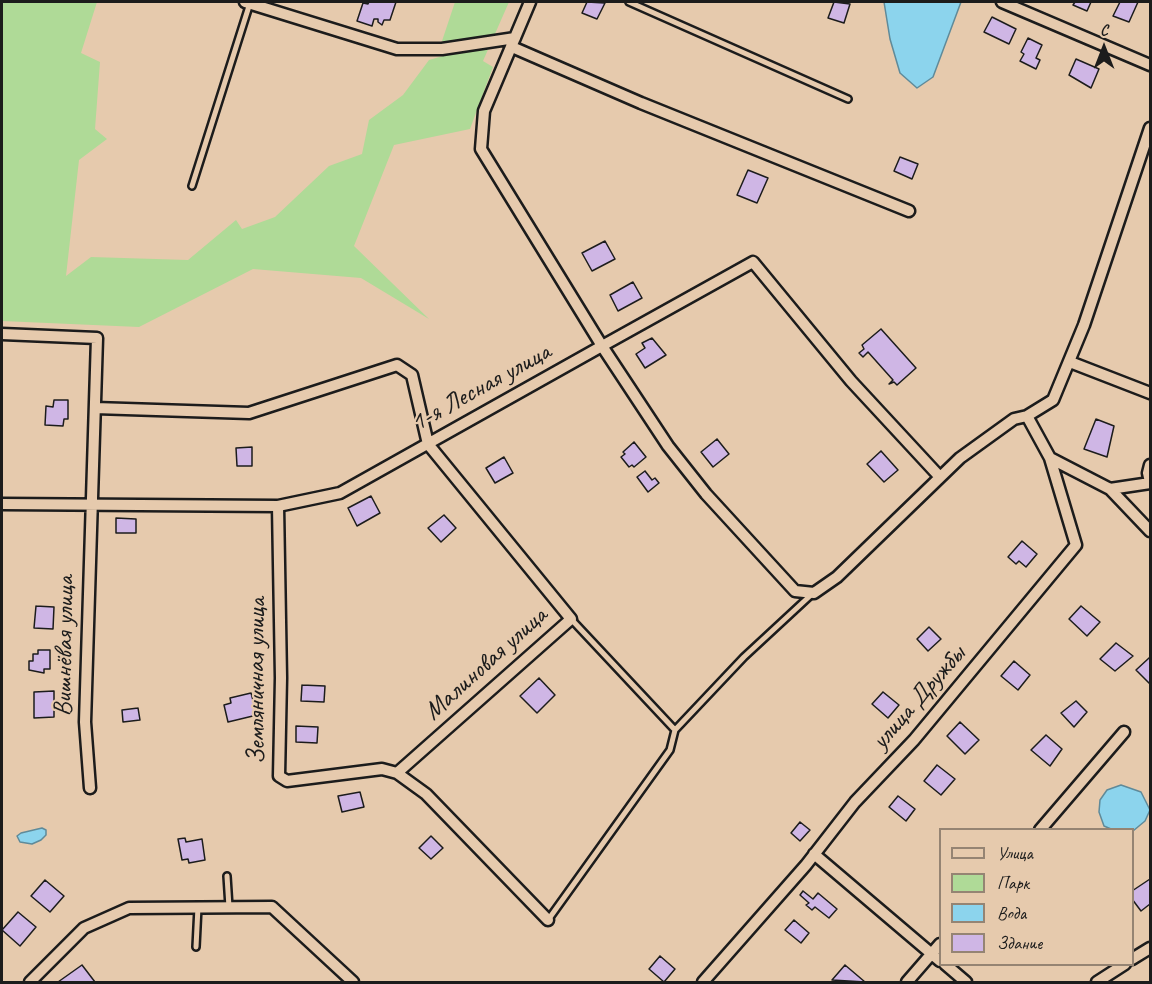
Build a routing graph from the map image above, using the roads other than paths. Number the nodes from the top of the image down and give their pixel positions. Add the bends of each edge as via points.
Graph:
1 (248, 2) edge
2 (530, 2) edge
3 (629, 2) edge
4 (1002, 2) edge
5 (513, 42) junction
6 (1150, 65) edge
7 (848, 99) dead end
8 (1150, 128) edge
9 (192, 186) dead end
10 (909, 211) dead end
11 (2, 334) edge
12 (602, 346) junction
13 (1070, 362) junction
14 (1150, 393) edge
15 (94, 408) junction
16 (1027, 416) junction
17 (428, 444) junction
18 (1050, 458) junction
19 (1150, 465) edge
20 (939, 476) junction
21 (1150, 483) edge
22 (1110, 489) junction
23 (2, 504) edge
24 (91, 506) junction
25 (278, 506) junction
26 (1150, 531) edge
27 (814, 593) junction
28 (571, 619) junction
29 (675, 730) junction
30 (1124, 732) dead end
31 (397, 773) junction
32 (90, 788) dead end
33 (1042, 828) edge
34 (814, 854) junction
35 (226, 876) dead end
36 (198, 907) junction
37 (229, 907) junction
38 (548, 920) joint
39 (196, 947) dead end
40 (1150, 948) edge
41 (936, 957) edge
42 (1134, 958) edge
43 (947, 966) edge
44 (1122, 966) edge
45 (30, 982) edge
46 (353, 982) edge
47 (703, 982) edge
48 (907, 982) edge
49 (966, 982) edge
50 (1097, 982) edge

1 - 5 street via 397,49
1 - 9 lane
2 - 5 street
3 - 7 lane
4 - 6 street
5 - 10 street via 641,103
5 - 12 street via 484,111 481,149
8 - 13 street
11 - 15 street, Вишнёвая улица via 97,338
12 - 17 street, 1-я Лесная улица
12 - 20 street, 1-я Лесная улица via 753,262 851,381
12 - 27 street via 668,446 706,495 795,591
13 - 14 street
13 - 16 street via 1053,400
15 - 17 street via 249,413 397,364 412,375
15 - 24 street, Вишнёвая улица
16 - 18 street, улица Дружбы
16 - 20 street via 1014,419
17 - 25 street, 1-я Лесная улица via 340,493
17 - 28 street, Малиновая улица
18 - 22 street
18 - 34 street, улица Дружбы via 1076,545
19 - 21 street
20 - 27 street via 837,577
21 - 22 street
22 - 26 street
23 - 24 street, 1-я Лесная улица
24 - 25 street, 1-я Лесная улица
24 - 32 street, Вишнёвая улица via 85,722
25 - 31 street, Земляничная улица via 279,776 287,781 382,769
27 - 29 lane via 744,657
28 - 29 lane
28 - 31 street, Малиновая улица
29 - 38 lane via 670,750
30 - 33 street
31 - 38 street via 426,794
34 - 41 street
34 - 47 street, улица Дружбы
35 - 37 lane
36 - 37 street
36 - 39 lane
36 - 45 street via 129,908 84,928
37 - 46 street via 272,907
40 - 42 street
41 - 48 street
43 - 49 street
44 - 50 street

